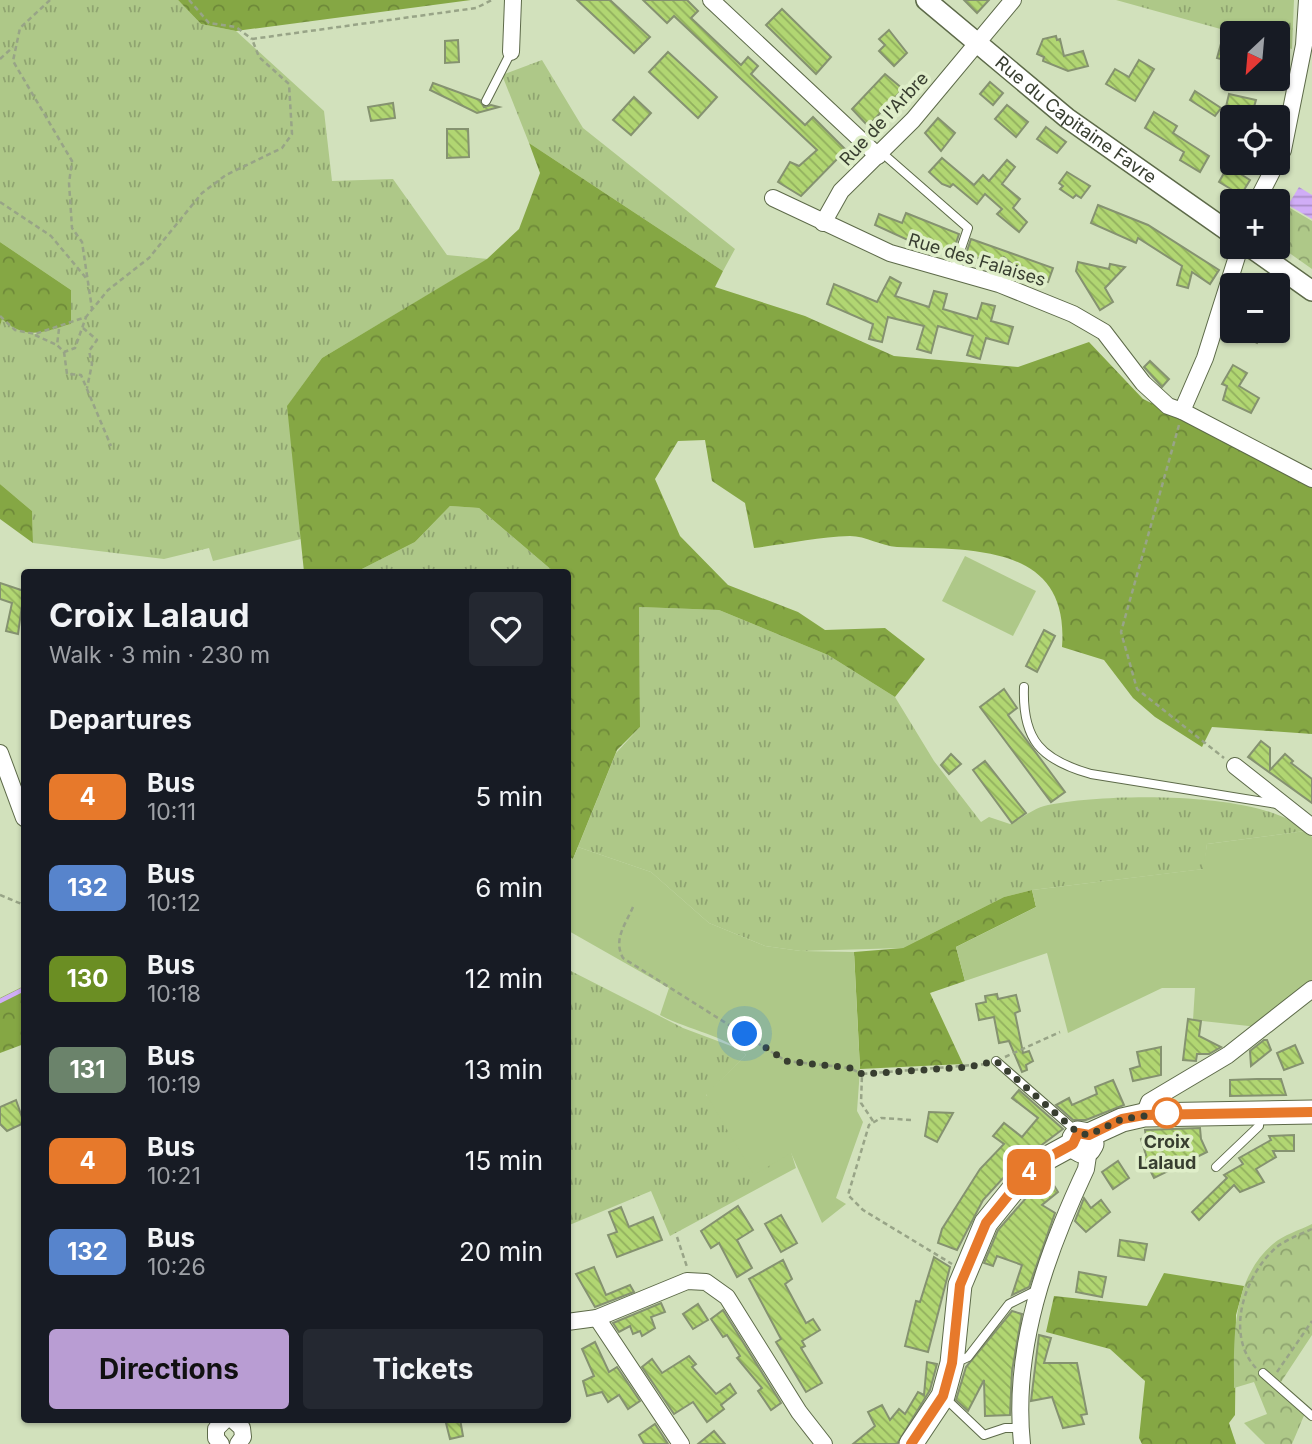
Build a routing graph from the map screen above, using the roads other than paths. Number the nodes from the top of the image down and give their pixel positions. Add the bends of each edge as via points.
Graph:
1 (513, 0) edge
2 (711, 0) edge
3 (926, 0) edge
4 (1013, 0) edge
5 (1307, 0) edge
6 (1309, 24) edge
7 (977, 44) junction
8 (511, 52) joint
9 (486, 101) dead end
10 (879, 154) junction
11 (1263, 189) edge
12 (774, 198) dead end
13 (823, 223) junction
14 (1220, 226) edge
15 (1236, 259) edge
16 (1267, 259) edge
17 (953, 272) junction
18 (1312, 290) edge
19 (1182, 411) junction
20 (1312, 479) edge
21 (1024, 687) dead end
22 (0, 753) edge
23 (1235, 766) road end
24 (1287, 806) junction
25 (21, 810) edge
26 (1312, 827) edge
27 (1312, 989) edge
28 (996, 1061) road end
29 (1312, 1112) edge
30 (1260, 1113) junction
31 (1144, 1115) junction
32 (1082, 1140) junction
33 (1216, 1167) dead end
34 (1037, 1290) junction
35 (597, 1318) junction
36 (571, 1321) edge
37 (952, 1363) junction
38 (1263, 1373) road end
39 (943, 1396) junction
40 (1310, 1414) edge
41 (222, 1423) edge
42 (1021, 1436) edge
43 (220, 1444) edge
44 (681, 1444) edge
45 (824, 1444) edge
46 (911, 1444) edge

1 - 8 street
2 - 10 street
3 - 7 street, Rue du Capitaine Favre
4 - 7 street, Rue de l'Arbre
5 - 6 street
6 - 11 street via 1283,150
7 - 10 street, Rue de l'Arbre
7 - 14 street, Rue du Capitaine Favre via 1068,118
8 - 9 lane
10 - 13 street, Rue de l'Arbre via 841,191
10 - 17 lane via 968,228
12 - 13 street, Rue des Falaises
13 - 17 street, Rue des Falaises via 890,253
15 - 19 street via 1205,358
16 - 18 street
17 - 19 street, Rue des Falaises via 1037,297 1104,332 1143,383 1168,406
19 - 20 street, Rue des Falaises
21 - 24 lane via 1026,726 1046,755 1065,766
22 - 25 street
23 - 24 street
24 - 26 street
27 - 31 street via 1228,1055 1149,1102
28 - 32 lane
29 - 30 main road
30 - 31 main road
30 - 33 lane via 1259,1126
31 - 32 main road via 1122,1119
32 - 34 street via 1086,1169
32 - 37 main road via 1040,1162 986,1223 964,1269
34 - 37 lane via 1009,1304 968,1357
34 - 42 street via 1025,1353
35 - 36 street
35 - 44 street
35 - 45 street via 692,1280 717,1287
37 - 39 main road
38 - 40 lane
39 - 42 lane via 984,1435 1005,1428
39 - 46 main road
41 - 43 street via 215,1429

